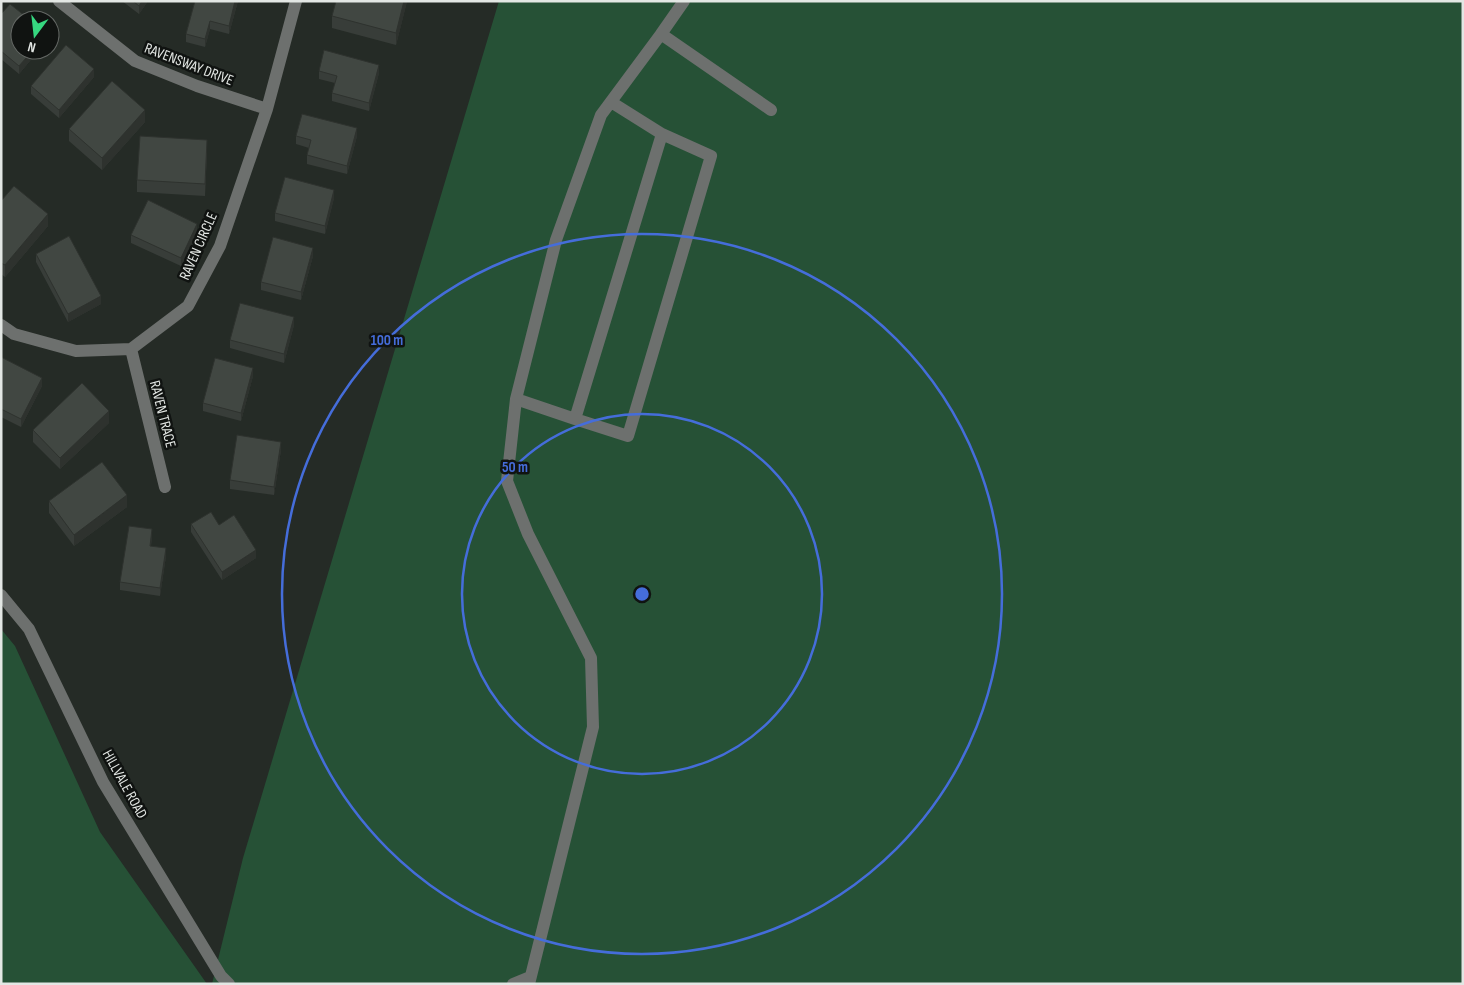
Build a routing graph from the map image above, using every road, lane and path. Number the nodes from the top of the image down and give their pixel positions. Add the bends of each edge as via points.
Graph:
1 (59, 1) edge
2 (296, 1) edge
3 (684, 1) edge
4 (661, 34) junction
5 (611, 102) junction
6 (267, 109) junction
7 (771, 110) dead end
8 (662, 134) junction
9 (1, 325) edge
10 (131, 349) junction
11 (516, 399) junction
12 (575, 419) junction
13 (164, 487) dead end
14 (1, 595) edge
15 (530, 980) edge
16 (229, 984) edge
17 (513, 984) edge

1 - 6 street, RAVENSWAY DRIVE via 135,61
2 - 6 street, RAVEN CIRCLE
3 - 4 street
4 - 5 street
4 - 7 street
5 - 8 street
5 - 11 street via 601,115 556,240
6 - 10 street, RAVEN CIRCLE via 220,246 188,306
8 - 12 street
8 - 12 street via 711,156 628,436
9 - 10 street via 14,334 76,351
10 - 13 street, RAVEN TRACE
11 - 12 street
11 - 15 street via 508,481 528,534 591,658 592,727
14 - 16 street, HILLVALE ROAD via 29,629 103,782
15 - 17 street

